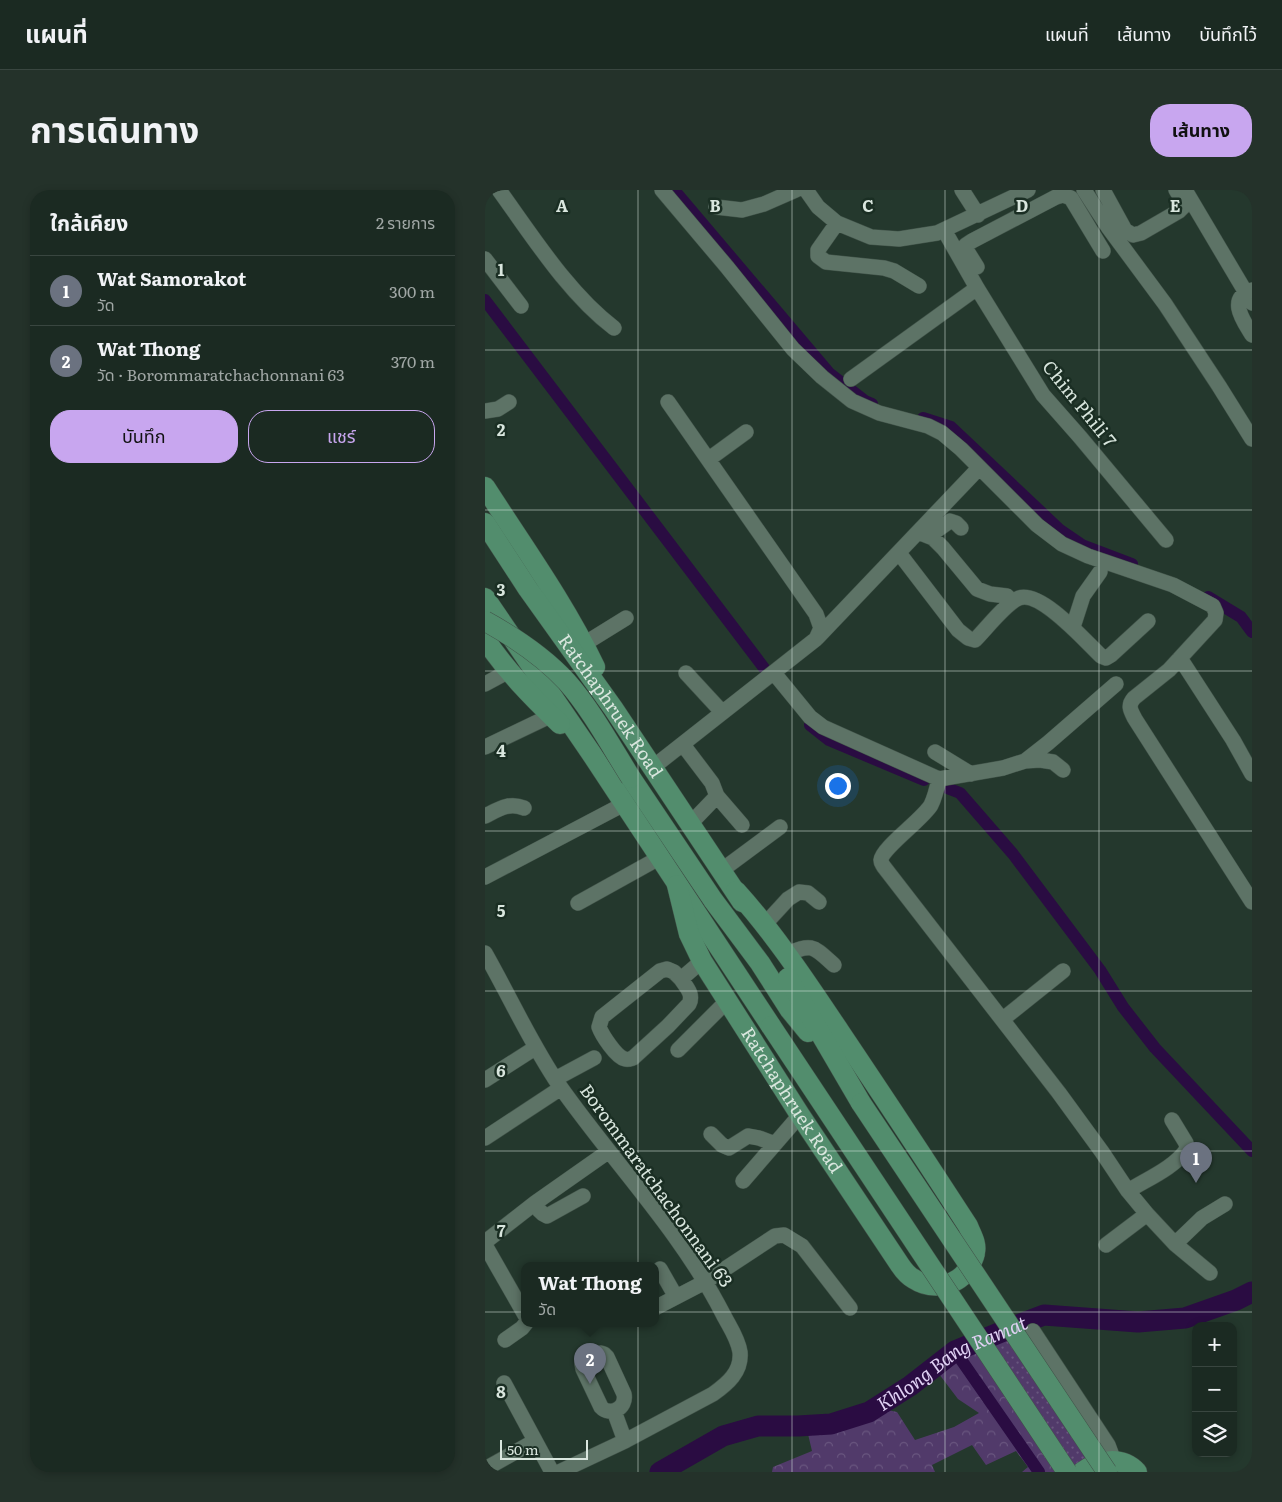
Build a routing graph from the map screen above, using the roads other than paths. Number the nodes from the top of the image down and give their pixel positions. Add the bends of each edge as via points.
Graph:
1 (499, 190) edge
2 (662, 190) edge
3 (796, 190) edge
4 (806, 190) edge
5 (962, 190) edge
6 (1084, 190) edge
7 (1103, 190) edge
8 (1176, 190) edge
9 (1185, 190) edge
10 (1020, 192) edge
11 (1062, 192) edge
12 (716, 207) dead end
13 (978, 215) junction
14 (837, 223) junction
15 (944, 230) junction
16 (1103, 251) dead end
17 (485, 258) edge
18 (919, 286) dead end
19 (977, 288) junction
20 (1250, 295) edge
21 (521, 306) dead end
22 (1011, 327) dead end
23 (614, 328) dead end
24 (1252, 336) edge
25 (851, 379) dead end
26 (509, 402) dead end
27 (668, 402) dead end
28 (485, 411) edge
29 (746, 432) dead end
30 (1252, 439) edge
31 (709, 459) junction
32 (979, 468) junction
33 (485, 488) edge
34 (485, 523) edge
35 (961, 528) dead end
36 (924, 534) junction
37 (1166, 540) dead end
38 (899, 553) junction
39 (1100, 572) dead end
40 (485, 598) edge
41 (1012, 602) junction
42 (626, 618) dead end
43 (485, 621) edge
44 (1148, 621) dead end
45 (1073, 627) junction
46 (816, 639) junction
47 (584, 644) junction
48 (487, 645) edge
49 (1180, 658) junction
50 (509, 671) junction
51 (686, 672) dead end
52 (774, 673) junction
53 (485, 684) edge
54 (1116, 684) dead end
55 (613, 708) junction
56 (722, 712) junction
57 (551, 716) junction
58 (485, 746) edge
59 (687, 750) dead end
60 (935, 752) dead end
61 (591, 753) junction
62 (1025, 760) junction
63 (652, 768) junction
64 (1063, 770) dead end
65 (971, 774) junction
66 (1252, 774) edge
67 (939, 779) junction
68 (717, 796) junction
69 (624, 804) junction
70 (524, 808) dead end
71 (485, 816) edge
72 (690, 824) junction
73 (742, 825) dead end
74 (780, 827) dead end
75 (659, 858) junction
76 (722, 870) junction
77 (485, 877) edge
78 (677, 885) junction
79 (736, 891) junction
80 (819, 902) dead end
81 (1252, 902) edge
82 (578, 903) dead end
83 (765, 924) junction
84 (485, 953) edge
85 (786, 954) junction
86 (702, 961) junction
87 (834, 965) dead end
88 (1063, 971) dead end
89 (681, 980) junction
90 (727, 1001) junction
91 (1003, 1019) junction
92 (535, 1048) junction
93 (678, 1050) dead end
94 (594, 1058) dead end
95 (485, 1080) edge
96 (558, 1083) junction
97 (855, 1095) junction
98 (800, 1115) junction
99 (1172, 1120) dead end
100 (711, 1134) dead end
101 (485, 1138) edge
102 (775, 1144) junction
103 (609, 1151) junction
104 (743, 1181) dead end
105 (1128, 1191) junction
106 (583, 1196) dead end
107 (535, 1202) junction
108 (1225, 1204) dead end
109 (1147, 1214) junction
110 (485, 1243) edge
111 (1175, 1244) junction
112 (1106, 1245) dead end
113 (489, 1262) edge
114 (660, 1269) dead end
115 (1210, 1273) dead end
116 (705, 1282) junction
117 (676, 1297) junction
118 (659, 1306) edge
119 (850, 1308) dead end
120 (521, 1310) edge
121 (523, 1327) edge
122 (1033, 1331) dead end
123 (505, 1340) dead end
124 (504, 1383) dead end
125 (613, 1411) dead end
126 (625, 1441) junction
127 (535, 1442) junction
128 (1111, 1467) edge
129 (485, 1469) edge
130 (552, 1472) edge
131 (559, 1472) edge
132 (1067, 1472) edge
133 (1082, 1472) edge
134 (1137, 1472) edge

1 - 23 street via 573,290
2 - 32 street via 793,349 822,377 852,401 942,433
3 - 12 street via 743,210
4 - 14 street via 818,207
5 - 13 street
6 - 30 street via 1165,304
7 - 8 street via 1125,230 1133,235 1141,234 1184,206
9 - 20 street
10 - 13 street
11 - 16 street via 1071,198
11 - 22 street via 966,245
13 - 15 street
14 - 15 street via 871,237 899,239
14 - 18 street via 818,250 820,259 883,268
15 - 19 street, Chim Phili 7
17 - 21 street
19 - 25 street
19 - 37 street, Chim Phili 7 via 1043,395
20 - 24 street via 1239,300 1238,307
26 - 28 street via 498,409
27 - 31 street
29 - 31 street
31 - 46 street via 816,614 821,628
32 - 36 street
32 - 49 street via 1037,525 1062,544 1173,585 1213,606 1215,620
33 - 47 main road
34 - 55 main road, Ratchaphruek Road
35 - 36 street via 950,521
36 - 38 street
36 - 41 street via 943,548 977,589 1007,596
38 - 41 street via 958,630 968,638 975,640
38 - 46 street
39 - 45 street via 1083,596
40 - 61 main road, Ratchaphruek Road
41 - 45 street via 1021,597 1032,598
42 - 47 street
43 - 97 main road, bridge via 543,660 568,683 713,900 790,1010
44 - 45 street via 1106,658
46 - 52 street
47 - 55 main road
48 - 50 main road
49 - 66 street
49 - 81 street via 1135,698 1130,708
50 - 53 street
50 - 57 main road
51 - 56 street
52 - 56 street
52 - 67 street via 810,717 823,727
54 - 62 street
55 - 63 main road, Ratchaphruek Road
56 - 63 street
57 - 58 street
57 - 61 main road
59 - 68 street via 712,783
60 - 65 street
61 - 69 main road, Ratchaphruek Road
62 - 64 street via 1053,762
62 - 65 street
63 - 72 main road, Ratchaphruek Road
65 - 67 street
67 - 91 street via 930,805 889,848 881,862
68 - 72 street
68 - 73 street
69 - 75 main road, Ratchaphruek Road
69 - 77 street
70 - 71 street via 516,805 505,807
72 - 76 main road, Ratchaphruek Road
74 - 76 street
75 - 78 main road, Ratchaphruek Road
75 - 82 street
76 - 79 main road, Ratchaphruek Road
78 - 86 main road, Ratchaphruek Road via 689,934
78 - 132 main road, Ratchaphruek Road, bridge
79 - 83 main road, Ratchaphruek Road
79 - 97 main road, Ratchaphruek Road
80 - 83 street via 808,893 799,892
83 - 85 main road, Ratchaphruek Road
84 - 92 street, Borommaratchachonnani 63
85 - 87 street via 811,947
85 - 98 main road, Ratchaphruek Road via 968,1226 975,1252 966,1273 951,1283 937,1286 915,1280 907,1274
86 - 89 street
86 - 90 main road, Ratchaphruek Road
88 - 91 street
89 - 89 street via 691,994 689,1004 633,1058 623,1059 601,1031 602,1017 660,971 667,969
90 - 93 street
90 - 98 main road, Ratchaphruek Road
91 - 105 street via 1097,1144
92 - 95 street
92 - 96 street, Borommaratchachonnani 63
94 - 96 street
96 - 101 street
96 - 103 street, Borommaratchachonnani 63
97 - 128 main road, Ratchaphruek Road, bridge
98 - 102 street
99 - 105 street via 1187,1149 1165,1169
100 - 102 street via 729,1148 748,1136
102 - 104 street
103 - 107 street
103 - 116 street, Borommaratchachonnani 63
105 - 109 street
106 - 107 street via 547,1216 539,1211
107 - 110 street
108 - 111 street via 1202,1218
109 - 111 street
109 - 112 street
110 - 113 street
111 - 115 street
113 - 120 street
114 - 117 street
116 - 117 street
116 - 119 street via 775,1236 785,1235 802,1246
116 - 126 street, Borommaratchachonnani 63 via 736,1339 740,1361 735,1374 713,1394
117 - 118 street
121 - 123 street
122 - 128 street via 1108,1445
124 - 127 street
125 - 126 street
126 - 131 street, Borommaratchachonnani 63
127 - 129 street
127 - 130 street
128 - 133 main road via 1102,1461
128 - 134 main road via 1124,1462

